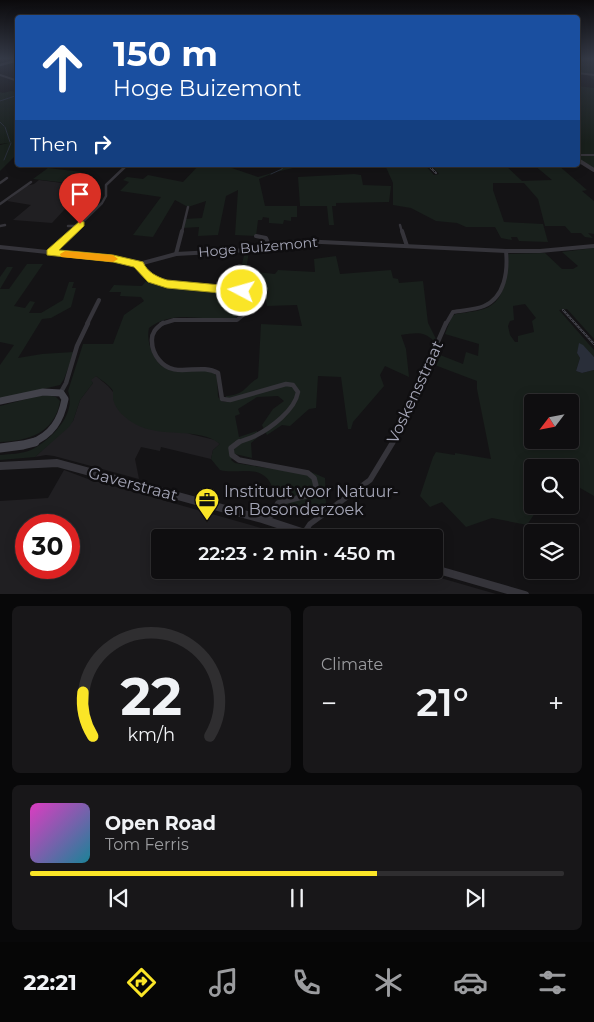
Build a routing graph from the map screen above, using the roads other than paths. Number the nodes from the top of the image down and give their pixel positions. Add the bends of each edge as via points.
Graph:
1 (580, 155) edge
2 (594, 155) edge
3 (580, 161) edge
4 (125, 167) edge
5 (594, 170) edge
6 (7, 178) dead end
7 (31, 182) dead end
8 (0, 183) edge
9 (0, 204) edge
10 (188, 207) dead end
11 (5, 225) dead end
12 (400, 225) dead end
13 (0, 226) edge
14 (68, 226) dead end
15 (78, 226) junction
16 (256, 236) dead end
17 (269, 245) junction
18 (407, 246) junction
19 (594, 246) edge
20 (0, 247) edge
21 (506, 251) junction
22 (51, 252) junction
23 (176, 254) junction
24 (139, 264) junction
25 (99, 300) dead end
26 (61, 393) junction
27 (0, 402) edge
28 (0, 448) edge
29 (0, 466) edge
30 (267, 522) junction
31 (291, 529) edge
32 (307, 529) edge
33 (443, 571) edge
34 (525, 594) edge

1 - 2 street
3 - 5 street
4 - 15 street via 106,185 102,204
6 - 8 street
7 - 9 street
10 - 23 street
11 - 13 street
12 - 18 street
14 - 15 street
15 - 22 street
16 - 17 street via 266,238
17 - 18 street, Hoge Buizemont via 301,241
17 - 23 street, Hoge Buizemont via 249,250
18 - 21 street, Hoge Buizemont
19 - 21 street, Hoge Buizemont
20 - 22 street, Hoge Buizemont
21 - 32 street, Voskensstraat via 506,272 498,296 484,307 450,315 432,353 421,389 370,480
22 - 24 street, Hoge Buizemont
23 - 24 street, Hoge Buizemont
24 - 30 street via 139,268 152,279 171,285 240,290 246,296 242,316 237,320 174,320 156,326 152,333 153,345 166,367 214,370 218,373 222,399 230,400 286,384 293,385 298,392 297,400 273,423 231,448 232,455 239,460 308,473 315,480 312,493 278,503
25 - 26 street via 77,346
26 - 27 main road via 43,392
26 - 28 main road via 65,399 64,410 46,435 31,445
29 - 30 street, Gaverstraat via 57,464
30 - 31 street, Gaverstraat
33 - 34 street

